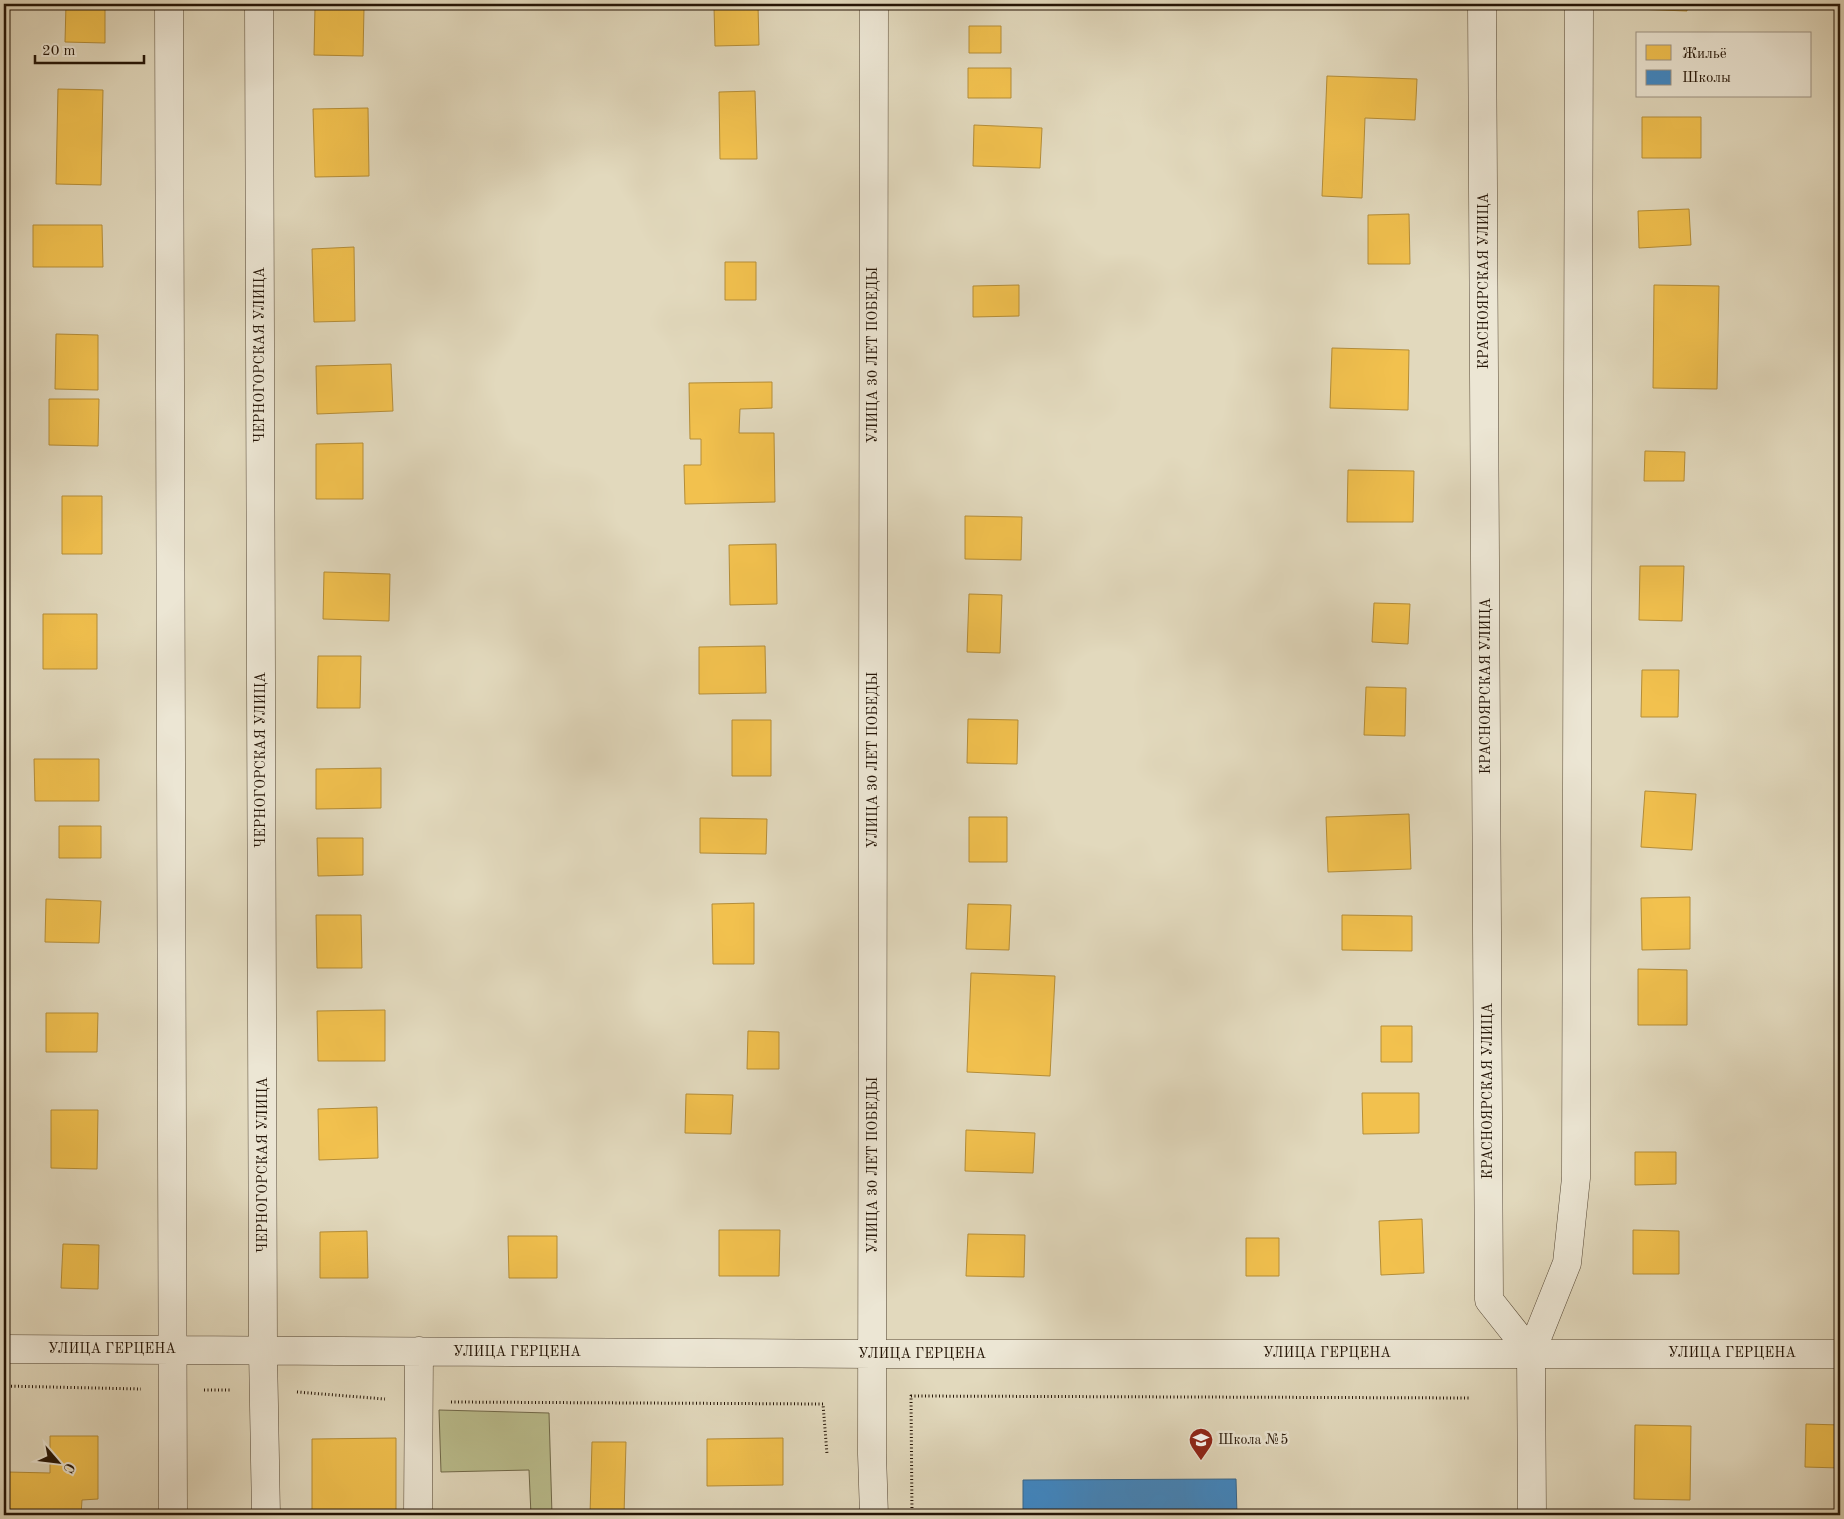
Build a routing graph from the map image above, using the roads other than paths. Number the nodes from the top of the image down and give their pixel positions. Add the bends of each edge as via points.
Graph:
1 (169, 4) edge
2 (259, 4) edge
3 (874, 4) edge
4 (1482, 4) edge
5 (1579, 4) edge
6 (4, 1348) edge
7 (174, 1349) junction
8 (263, 1351) junction
9 (419, 1351) junction
10 (1531, 1353) junction
11 (873, 1354) junction
12 (1840, 1354) edge
13 (174, 1515) edge
14 (266, 1515) edge
15 (418, 1515) edge
16 (874, 1515) edge
17 (1532, 1515) edge

1 - 7 street
2 - 8 street, ЧЕРНОГОРСКАЯ УЛИЦА
3 - 11 street, УЛИЦА 30 ЛЕТ ПОБЕДЫ
4 - 10 street, КРАСНОЯРСКАЯ УЛИЦА via 1488,1300
5 - 10 street via 1576,1178 1567,1263
6 - 7 street, УЛИЦА ГЕРЦЕНА
7 - 8 street, УЛИЦА ГЕРЦЕНА
7 - 13 street
8 - 9 street, УЛИЦА ГЕРЦЕНА
8 - 14 street, ЧЕРНОГОРСКАЯ УЛИЦА
9 - 11 street, УЛИЦА ГЕРЦЕНА
9 - 15 street
10 - 11 street, УЛИЦА ГЕРЦЕНА
10 - 12 street, УЛИЦА ГЕРЦЕНА
10 - 17 street
11 - 16 street, УЛИЦА 30 ЛЕТ ПОБЕДЫ

